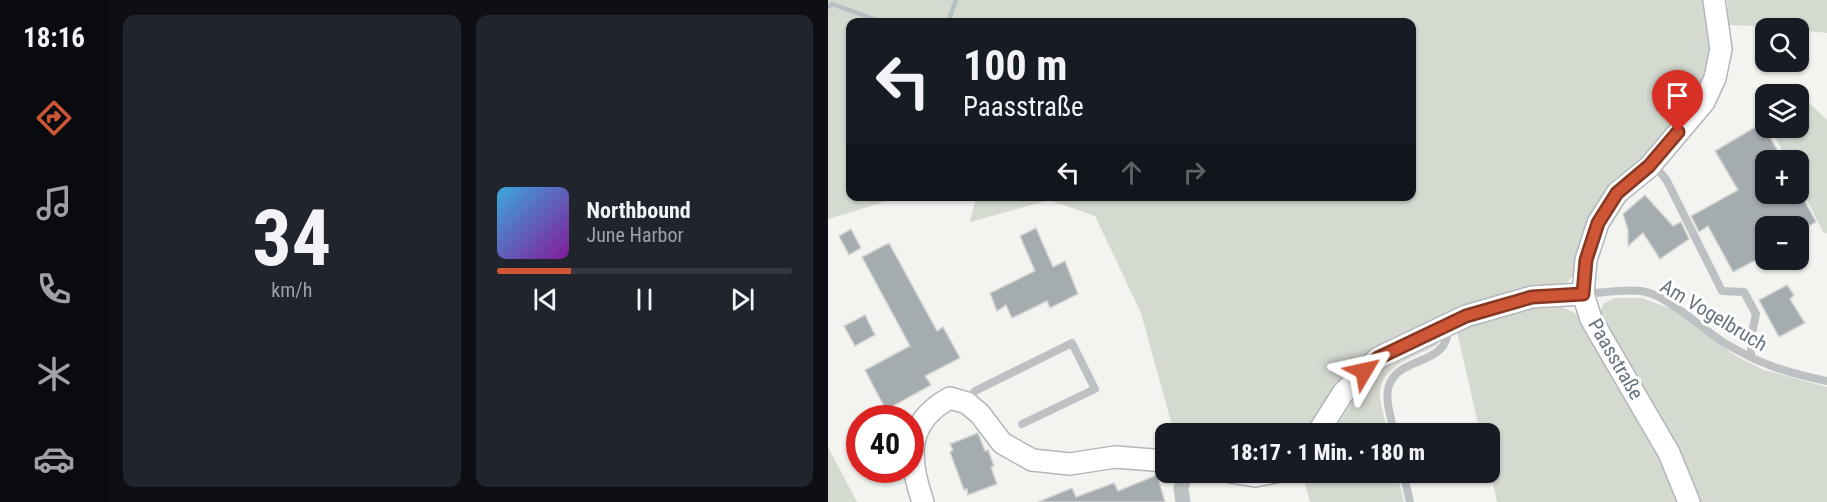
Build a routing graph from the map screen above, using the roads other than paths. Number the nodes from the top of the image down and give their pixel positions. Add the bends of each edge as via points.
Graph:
1 (1714, 0) edge
2 (1652, 162) junction
3 (1583, 294) junction
4 (1449, 324) junction
5 (1751, 357) junction
6 (1827, 381) edge
7 (967, 403) junction
8 (1324, 423) edge
9 (1392, 423) edge
10 (1022, 424) dead end
11 (1155, 460) edge
12 (1182, 483) edge
13 (1406, 483) edge
14 (923, 502) edge
15 (1183, 502) edge
16 (1410, 502) edge
17 (1689, 502) edge

1 - 2 street, Paasstraße via 1721,50 1715,78 1704,102
2 - 3 street, Paasstraße via 1617,193 1598,223 1586,260
2 - 5 lane via 1667,181 1722,291 1744,292 1756,314
3 - 4 street via 1532,297
3 - 5 lane, Am Vogelbruch via 1641,291 1669,303
3 - 17 street, Paasstraße via 1591,319 1669,453
4 - 8 street via 1378,358 1343,393
4 - 9 lane via 1444,348 1400,371 1389,383
5 - 6 lane, Am Vogelbruch via 1791,373
7 - 10 lane via 975,391 1072,343 1095,389
7 - 11 street via 1002,443 1032,460 1070,464 1116,457
7 - 14 street via 950,398 934,406 919,428 913,447 914,478
12 - 15 street
13 - 16 lane

